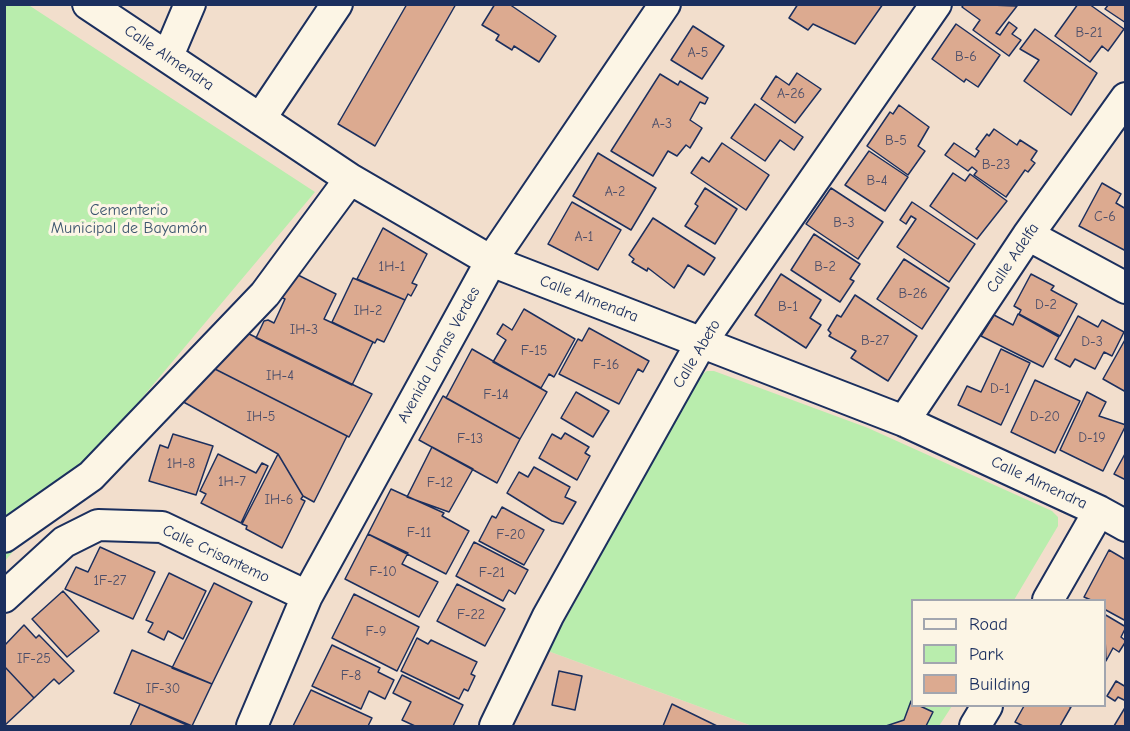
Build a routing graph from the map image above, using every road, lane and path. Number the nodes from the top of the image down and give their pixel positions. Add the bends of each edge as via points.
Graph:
1 (88, 4) edge
2 (190, 4) edge
3 (337, 4) edge
4 (665, 4) edge
5 (936, 4) edge
6 (168, 56) junction
7 (1125, 98) edge
8 (260, 118) junction
9 (350, 179) junction
10 (1028, 235) junction
11 (490, 261) junction
12 (1125, 288) edge
13 (701, 343) junction
14 (904, 421) junction
15 (1099, 511) junction
16 (1125, 526) edge
17 (4, 537) edge
18 (307, 596) junction
19 (4, 597) edge
20 (1049, 599) edge
21 (986, 707) edge
22 (252, 726) edge
23 (495, 726) edge
24 (975, 726) edge

1 - 6 street, Calle Almendra
2 - 6 street
3 - 8 street
4 - 11 street, Avenida Lomas Verdes
5 - 13 street, Calle Abeto
6 - 8 street, Calle Almendra
7 - 10 street, Calle Adelfa
8 - 9 street, Calle Almendra
9 - 11 street, Calle Almendra
9 - 17 street via 266,294 91,476
10 - 12 street
10 - 14 street, Calle Adelfa
11 - 13 street, Calle Almendra
11 - 18 street, Avenida Lomas Verdes
13 - 14 street, Calle Almendra
13 - 23 street, Calle Abeto via 548,616
14 - 15 street, Calle Almendra
15 - 16 street, Calle Almendra
15 - 20 street
18 - 19 street, Calle Crisantemo via 162,527 98,525 64,542
18 - 22 street, Avenida Lomas Verdes
21 - 24 street

